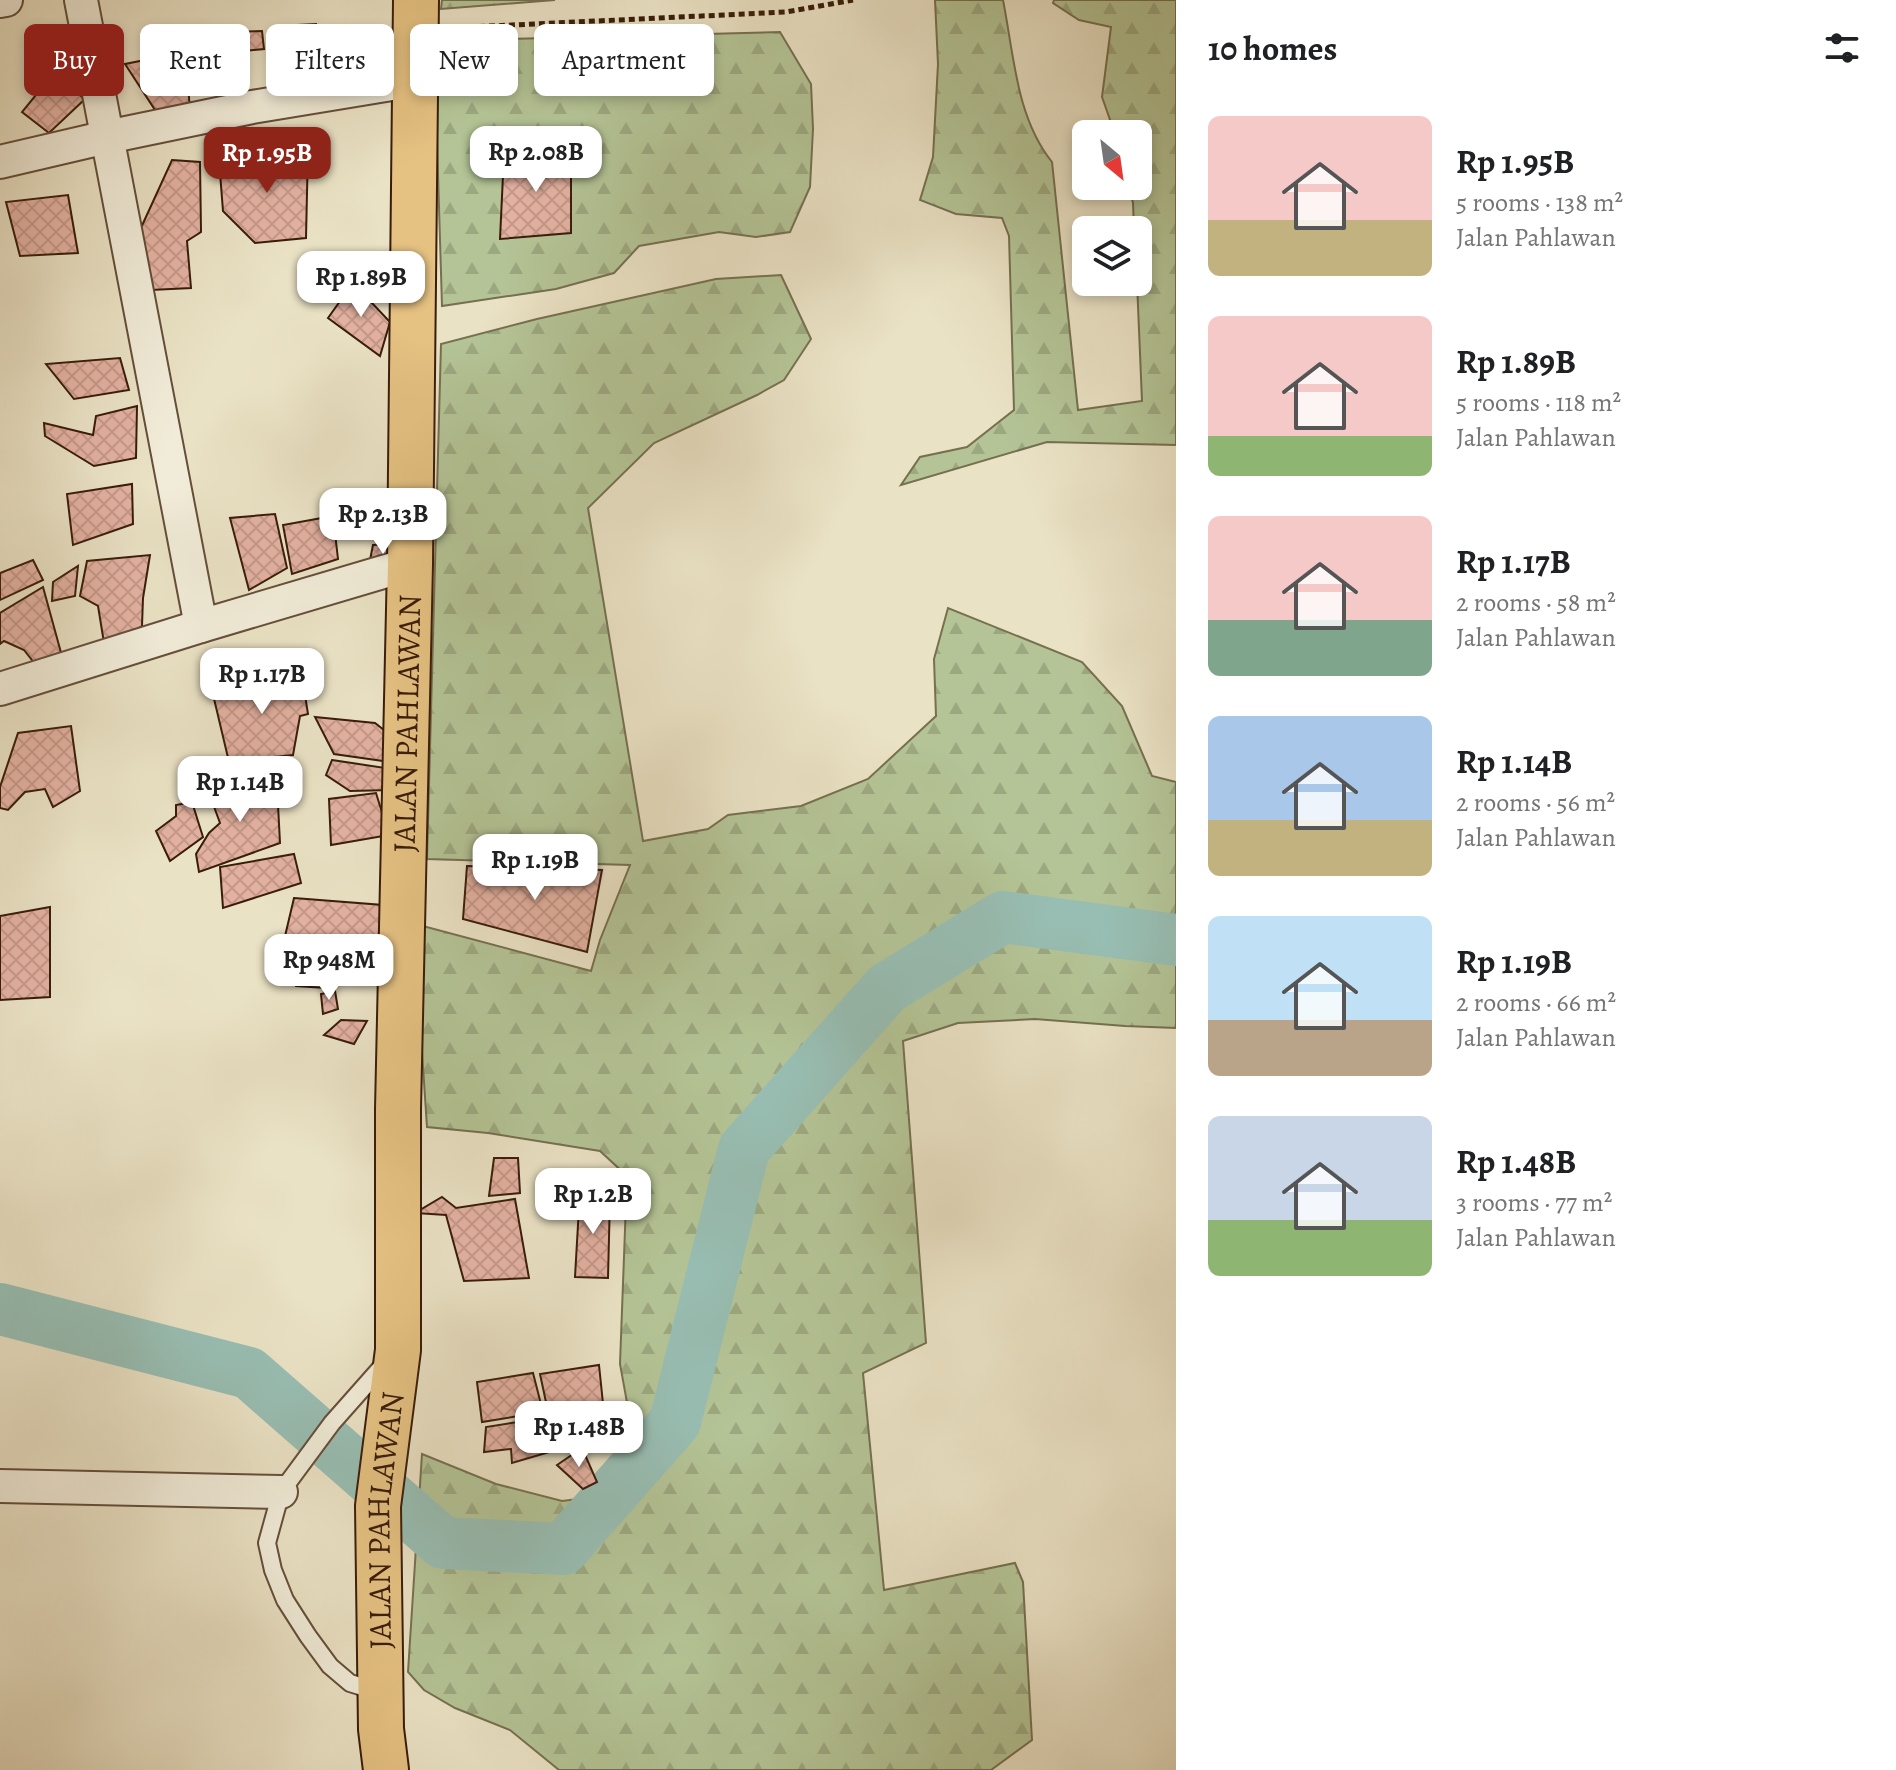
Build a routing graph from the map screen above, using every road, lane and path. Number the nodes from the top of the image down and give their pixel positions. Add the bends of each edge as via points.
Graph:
1 (6, 0) edge
2 (81, 0) edge
3 (853, 0) edge
4 (0, 1) edge
5 (416, 15) edge
6 (410, 81) edge
7 (416, 96) edge
8 (107, 137) junction
9 (0, 162) edge
10 (410, 564) junction
11 (201, 626) junction
12 (0, 689) edge
13 (398, 1350) junction
14 (0, 1486) edge
15 (281, 1492) junction
16 (380, 1693) junction
17 (386, 1770) edge

1 - 4 street
2 - 8 street
3 - 5 path via 786,12
6 - 8 street
7 - 10 main road, JALAN PAHLAWAN
8 - 9 street
8 - 11 street
10 - 11 street
10 - 13 main road, JALAN PAHLAWAN
11 - 12 street
13 - 15 lane, JALAN PAHLAWAN via 332,1423
13 - 16 main road, JALAN PAHLAWAN via 378,1506
14 - 15 street
15 - 16 lane, JALAN PAHLAWAN via 267,1543 285,1600 330,1666 350,1683
16 - 17 main road, JALAN PAHLAWAN

